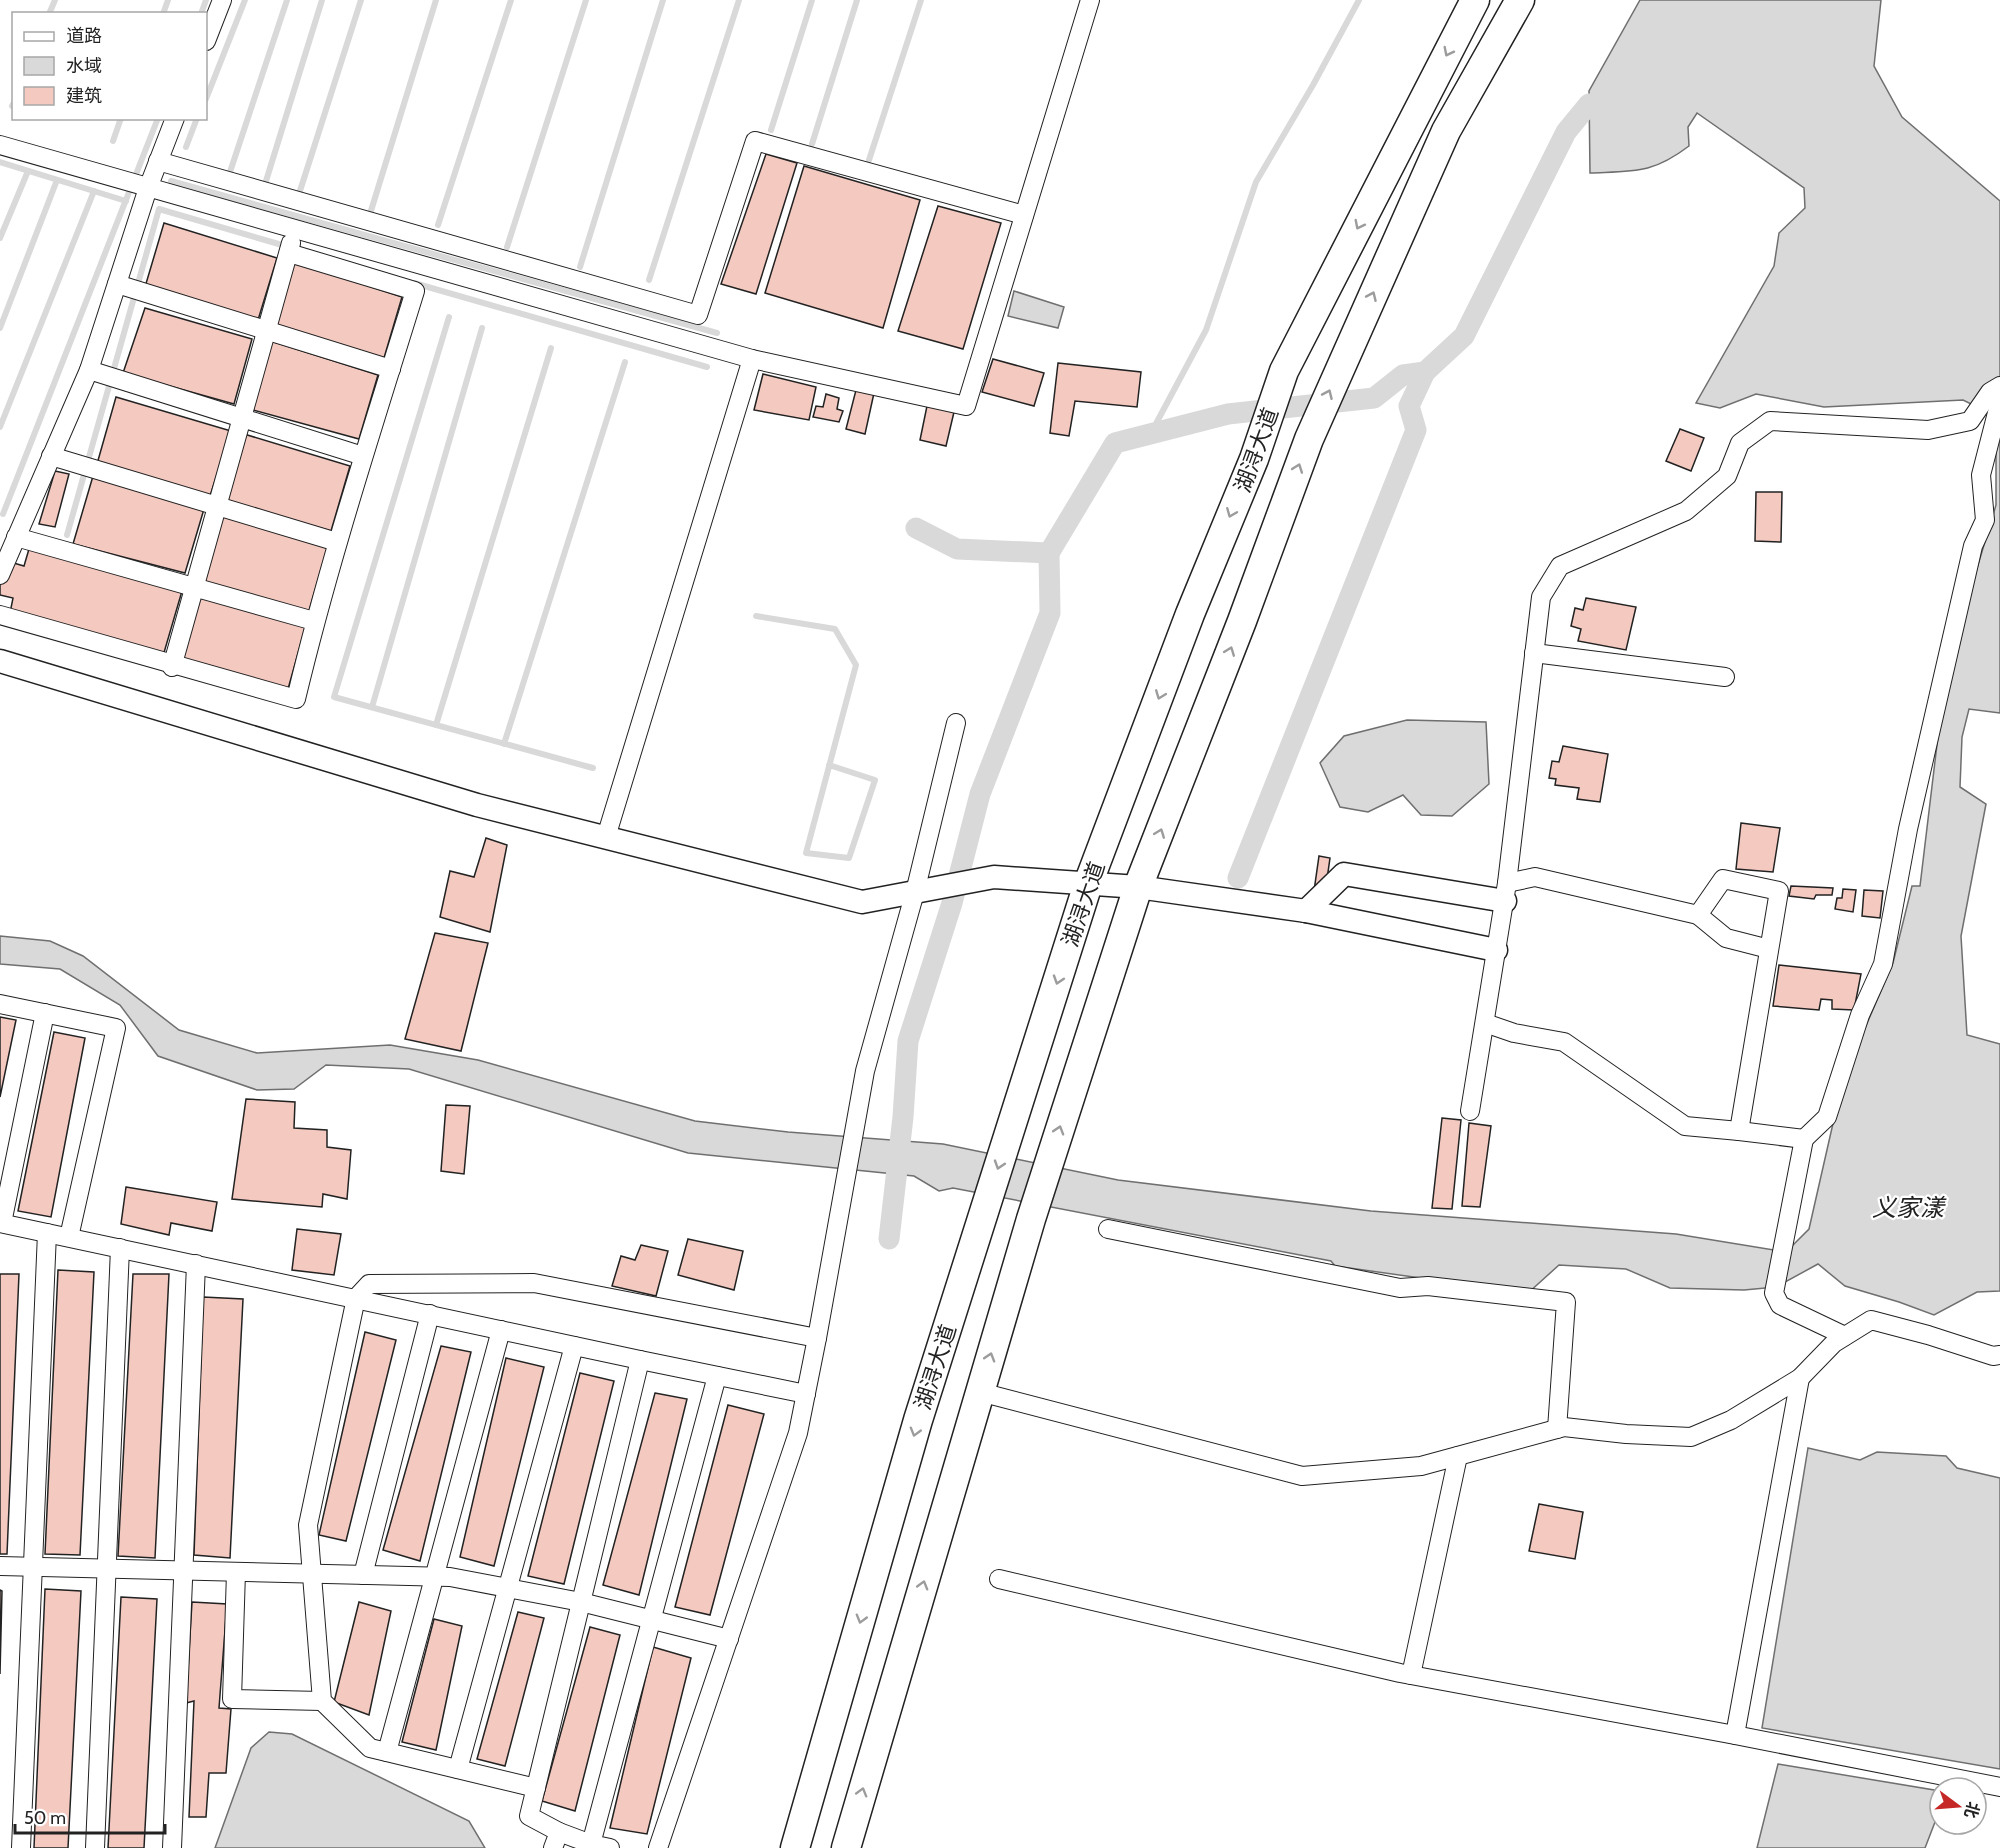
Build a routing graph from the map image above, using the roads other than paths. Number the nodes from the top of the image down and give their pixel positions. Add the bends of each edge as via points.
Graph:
1 (222, 0) edge
2 (1090, 0) edge
3 (1475, 0) edge
4 (1520, 0) edge
5 (207, 38) edge
6 (174, 120) edge
7 (0, 145) edge
8 (158, 161) junction
9 (148, 188) junction
10 (1024, 215) junction
11 (295, 230) junction
12 (289, 253) junction
13 (117, 284) junction
14 (267, 330) junction
15 (752, 359) junction
16 (391, 369) junction
17 (89, 370) junction
18 (2000, 386) edge
19 (2000, 401) edge
20 (242, 418) junction
21 (51, 456) junction
22 (363, 456) junction
23 (217, 506) junction
24 (16, 537) junction
25 (337, 542) junction
26 (0, 575) edge
27 (194, 588) junction
28 (0, 615) edge
29 (314, 621) junction
30 (1534, 653) junction
31 (0, 661) edge
32 (173, 666) junction
33 (1725, 677) dead end
34 (956, 723) dead end
35 (606, 837) junction
36 (1088, 884) junction
37 (1138, 887) junction
38 (915, 892) junction
39 (1506, 892) junction
40 (1306, 911) junction
41 (1698, 915) junction
42 (1769, 949) junction
43 (1496, 950) junction
44 (0, 1004) edge
45 (45, 1013) junction
46 (1485, 1023) junction
47 (1470, 1111) dead end
48 (1739, 1131) junction
49 (1804, 1139) junction
50 (1, 1223) edge
51 (1108, 1229) dead end
52 (46, 1233) junction
53 (69, 1237) junction
54 (120, 1248) junction
55 (195, 1264) junction
56 (356, 1298) junction
57 (430, 1314) junction
58 (501, 1330) junction
59 (1845, 1336) junction
60 (817, 1338) junction
61 (574, 1346) junction
62 (2000, 1355) edge
63 (640, 1360) junction
64 (717, 1376) junction
65 (1800, 1378) junction
66 (980, 1392) junction
67 (806, 1394) junction
68 (1557, 1429) junction
69 (1458, 1456) junction
70 (0, 1566) edge
71 (33, 1566) junction
72 (107, 1568) junction
73 (183, 1570) junction
74 (236, 1572) junction
75 (312, 1574) junction
76 (363, 1575) junction
77 (434, 1577) junction
78 (999, 1579) dead end
79 (508, 1588) junction
80 (581, 1602) junction
81 (651, 1620) junction
82 (729, 1639) junction
83 (1411, 1675) junction
84 (322, 1701) junction
85 (1735, 1735) junction
86 (387, 1752) junction
87 (458, 1769) junction
88 (2000, 1787) edge
89 (536, 1788) junction
90 (556, 1840) edge
91 (591, 1844) junction
92 (21, 1848) edge
93 (95, 1848) edge
94 (172, 1848) edge
95 (610, 1848) edge
96 (658, 1848) edge
97 (795, 1848) edge
98 (846, 1848) edge

1 - 5 street
2 - 10 street
3 -> 36 main road, 湖浔大道 via 1284,371 1254,459 1190,614
37 -> 4 main road, 湖浔大道 via 1309,439 1446,132
6 - 8 street
7 - 9 street
8 - 9 street
8 - 10 street via 698,315 755,141
9 - 11 street
9 - 13 street
10 - 15 street via 966,406
11 - 12 street
11 - 15 street
12 - 14 street
12 - 16 street via 415,291
13 - 14 street
13 - 17 street
14 - 16 street
14 - 20 street
15 - 35 street
16 - 22 street
17 - 20 street
17 - 21 street
18 - 30 street via 1990,392 1970,421 1928,430 1770,422 1740,443 1727,476 1686,511 1560,566 1541,597
19 - 49 street via 1981,475 1985,520 1973,546 1908,829 1883,964 1860,1015 1827,1118
20 - 22 street
20 - 23 street
21 - 23 street
21 - 24 street
22 - 25 street
23 - 25 street
23 - 27 street
24 - 26 street
24 - 27 street
25 - 29 street
27 - 29 street
27 - 32 street
28 - 32 street
29 - 32 street via 296,699
30 - 33 street
30 - 39 street
31 - 35 street via 477,805
34 - 38 street
35 - 38 street via 862,902
36 - 37 street
36 - 38 street via 994,877
36 -> 97 main road, 湖浔大道 via 918,1420
37 - 40 street
66 -> 37 main road, 湖浔大道 via 1060,1125
38 - 60 street via 866,1071
39 - 40 street via 1344,874
39 - 41 street via 1535,877
39 - 43 street
40 - 43 street
41 - 42 street via 1726,938
41 - 42 street via 1723,879 1779,891
42 - 48 street
43 - 46 street
44 - 45 street
45 - 50 street
45 - 53 street via 116,1028
46 - 47 street
46 - 48 street via 1564,1042 1685,1126
48 - 49 street
49 - 59 street via 1774,1293 1780,1305
50 - 52 street
51 - 68 street via 1400,1288 1428,1286 1566,1302
52 - 53 street
52 - 71 street
53 - 54 street
54 - 55 street
54 - 72 street
55 - 56 street
55 - 73 street
56 - 57 street
56 - 60 street via 369,1284 534,1283
56 - 75 street via 308,1525
57 - 58 street
57 - 76 street
58 - 61 street
58 - 77 street
59 - 62 street via 1871,1320
59 - 65 street
60 - 67 street
61 - 63 street
61 - 79 street
63 - 64 street
63 - 80 street
64 - 67 street
64 - 81 street
65 - 68 street via 1731,1420 1691,1437
65 - 85 street
66 - 69 street via 1302,1476 1421,1466
98 -> 66 main road, 湖浔大道
67 - 82 street via 798,1433
68 - 69 street
69 - 83 street
70 - 71 street
71 - 72 street
71 - 92 street
72 - 73 street
72 - 93 street
73 - 74 street
73 - 94 street
74 - 75 street
74 - 84 street via 232,1699
75 - 76 street
75 - 84 street
76 - 77 street
77 - 79 street
77 - 86 street
78 - 83 street
79 - 80 street
79 - 87 street
80 - 81 street
80 - 89 street
81 - 82 street
81 - 91 street
82 - 96 street
83 - 85 street
84 - 86 street via 370,1748
85 - 88 street
86 - 87 street
87 - 89 street
89 - 90 street via 529,1816
90 - 91 street
91 - 95 street

